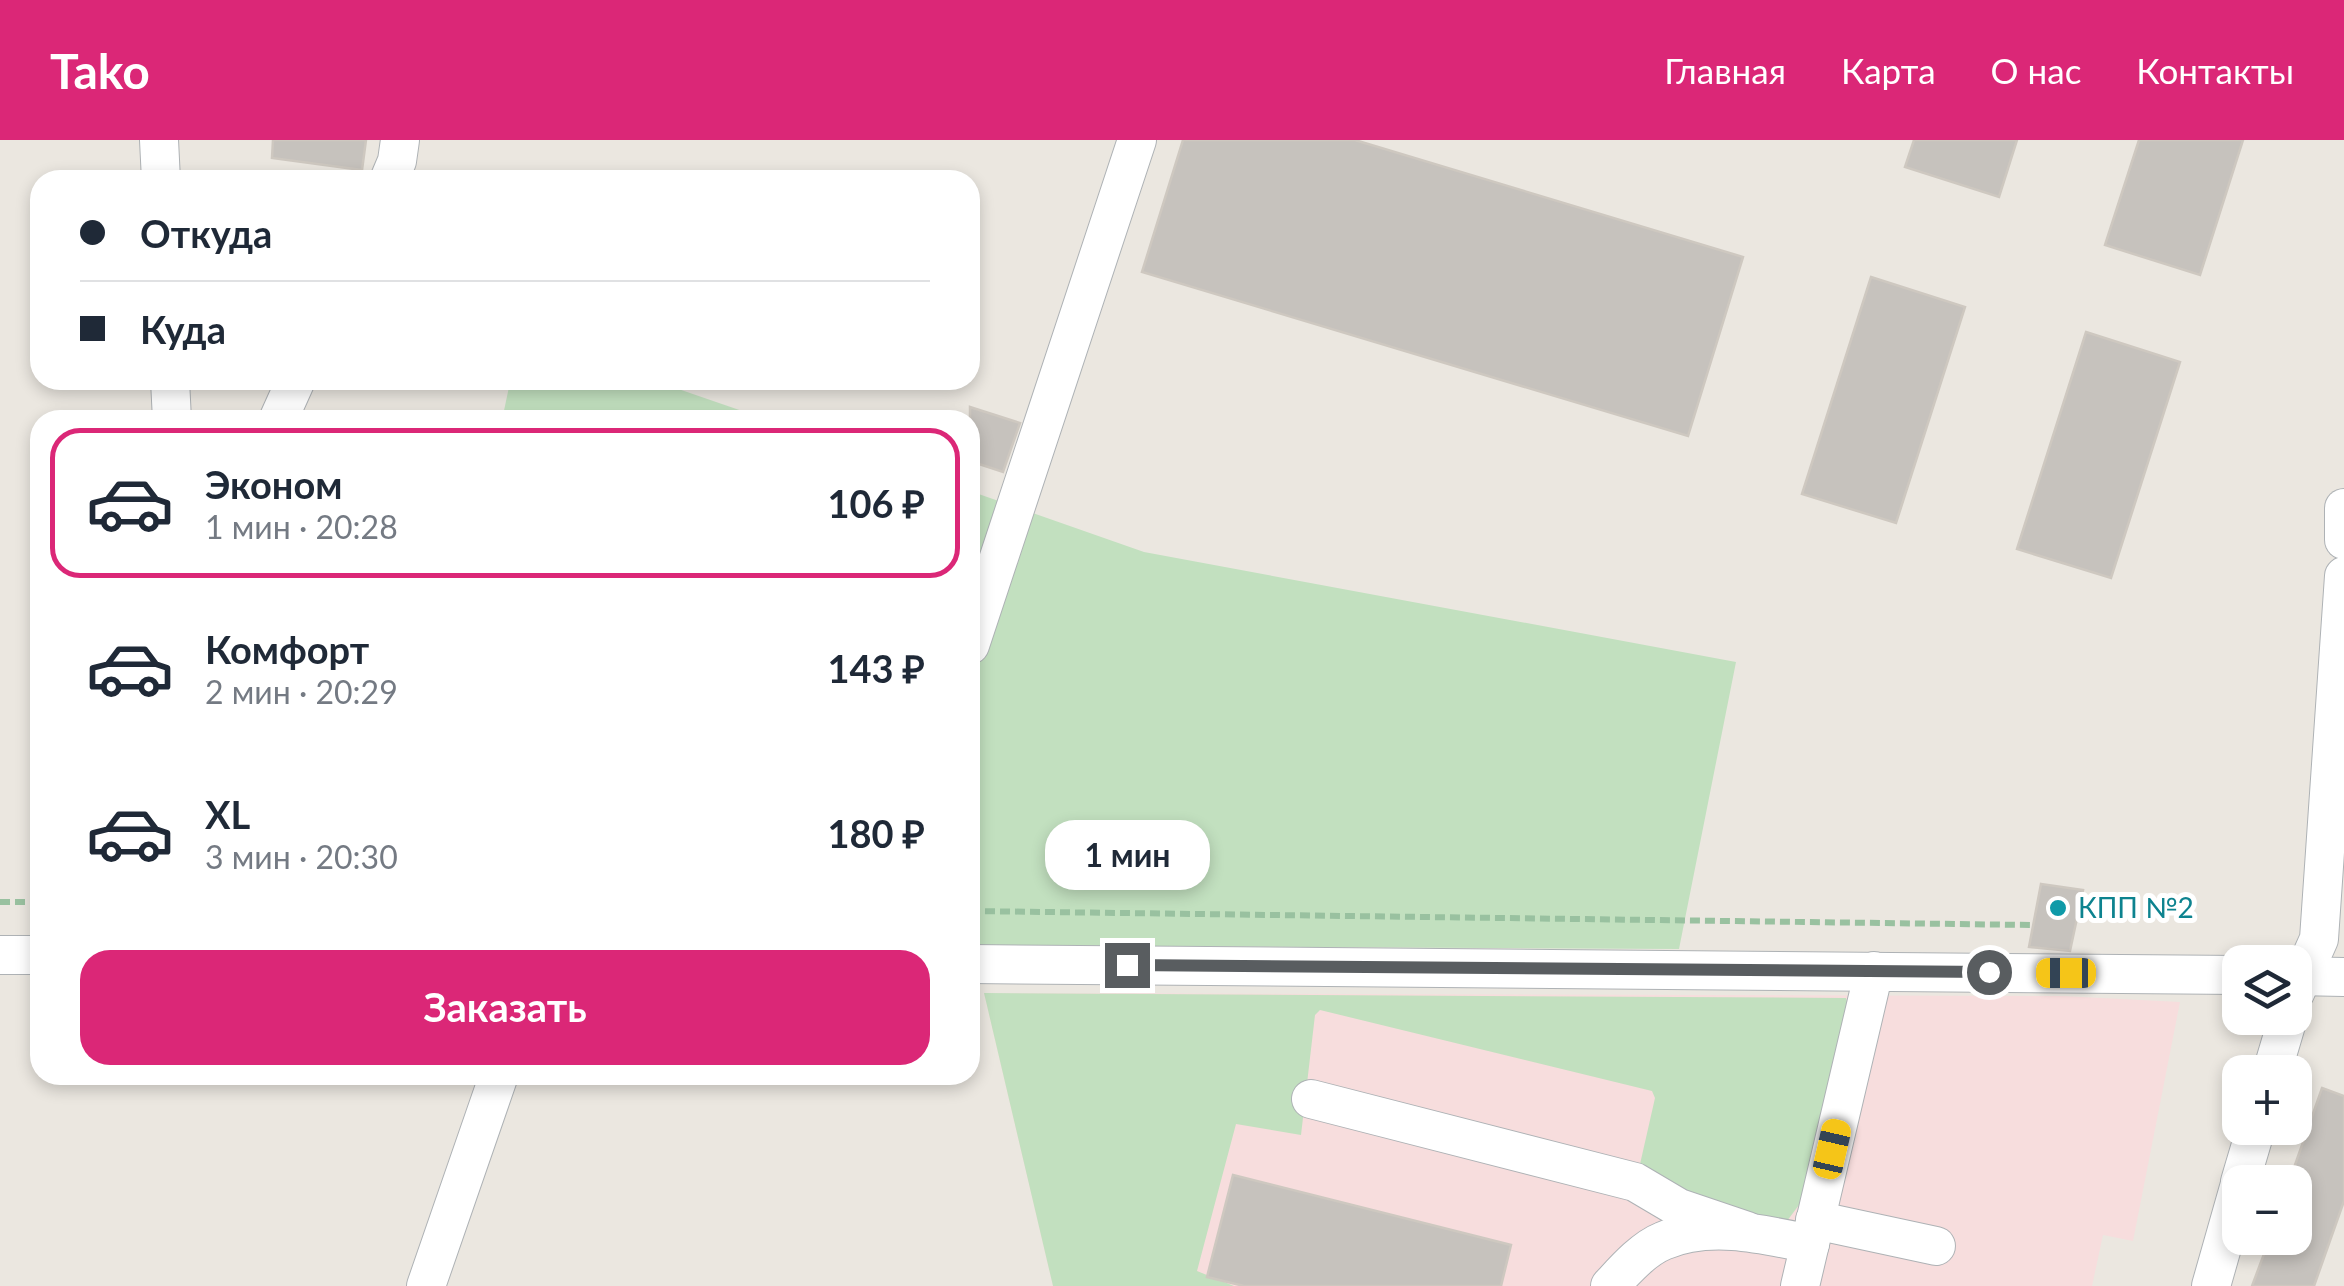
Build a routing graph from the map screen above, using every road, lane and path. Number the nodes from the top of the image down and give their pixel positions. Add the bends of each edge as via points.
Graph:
1 (159, 140) edge
2 (400, 140) edge
3 (1136, 140) edge
4 (160, 170) edge
5 (394, 170) edge
6 (2344, 508) edge
7 (2344, 540) edge
8 (2344, 576) edge
9 (980, 615) edge
10 (0, 902) edge
11 (30, 902) edge
12 (980, 911) edge
13 (2032, 926) dead end
14 (2312, 952) edge
15 (0, 955) edge
16 (30, 955) edge
17 (980, 964) edge
18 (1874, 971) junction
19 (2222, 975) edge
20 (2344, 977) edge
21 (2312, 980) edge
22 (496, 1085) edge
23 (1311, 1099) dead end
24 (1747, 1231) junction
25 (1812, 1232) junction
26 (1936, 1246) dead end
27 (2222, 1247) edge
28 (426, 1286) edge
29 (1610, 1286) edge
30 (1800, 1286) edge
31 (2211, 1286) edge

1 - 4 street
2 - 5 street
3 - 9 street
6 - 7 street
8 - 14 street via 2319,939
10 - 11 path
12 - 13 path
15 - 16 street
17 - 18 street
18 - 19 street
18 - 25 street
20 - 21 street
22 - 28 street
23 - 24 street via 1635,1182 1680,1208
24 - 25 street
24 - 29 street via 1661,1241
25 - 26 street
25 - 30 street
27 - 31 street

